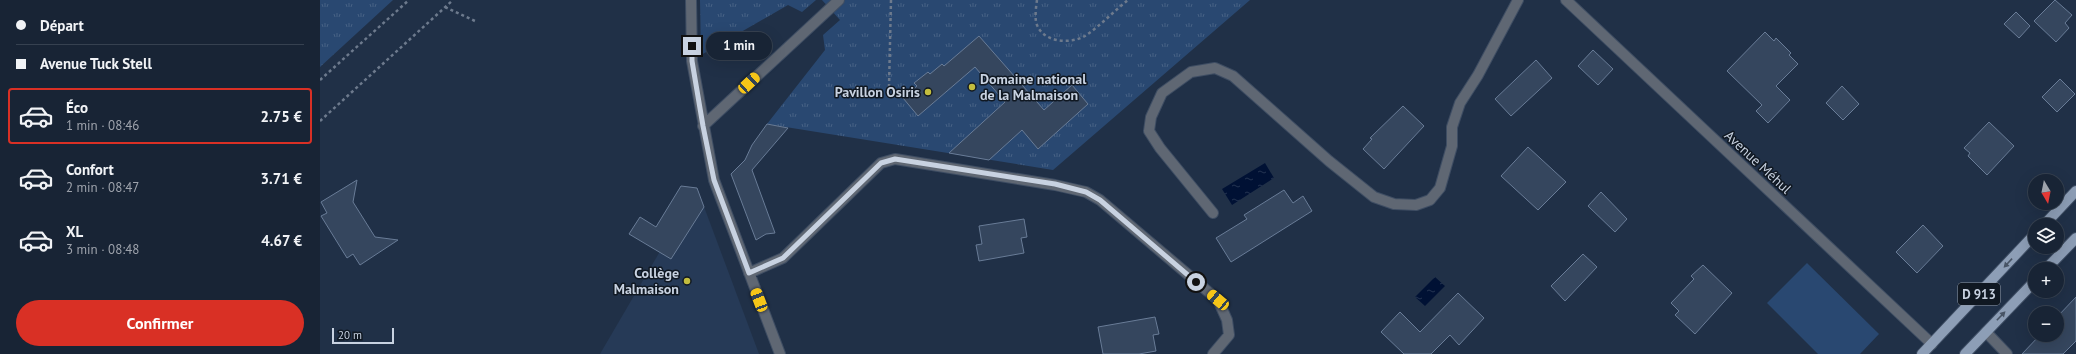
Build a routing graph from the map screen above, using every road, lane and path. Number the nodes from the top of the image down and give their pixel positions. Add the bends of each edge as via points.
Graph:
1 (409, 0) edge
2 (453, 0) edge
3 (691, 0) edge
4 (839, 0) edge
5 (891, 0) edge
6 (1037, 0) edge
7 (1128, 0) edge
8 (1518, 0) edge
9 (1566, 0) edge
10 (445, 7) junction
11 (477, 22) dead end
12 (320, 80) edge
13 (889, 87) dead end
14 (320, 121) edge
15 (703, 126) junction
16 (2076, 191) edge
17 (1213, 213) dead end
18 (2051, 218) edge
19 (2076, 238) edge
20 (2028, 241) edge
21 (2053, 262) edge
22 (749, 273) junction
23 (2028, 288) edge
24 (1986, 332) junction
25 (1932, 344) junction
26 (780, 354) edge
27 (1213, 354) edge
28 (1922, 354) edge
29 (1965, 354) edge
30 (2008, 354) edge

1 - 12 path
2 - 10 path
3 - 15 street via 692,61
4 - 15 street
5 - 13 path
6 - 7 path via 1036,21 1039,29 1047,37 1074,41 1085,36
8 - 17 street via 1460,103 1452,127 1452,146 1440,188 1430,200 1416,205 1394,204 1374,197 1329,162 1233,76 1214,68 1191,72 1162,93 1151,117 1150,131 1160,148
9 - 25 street, Avenue Méhul
10 - 11 path
10 - 14 path
15 - 22 street via 714,180
16 - 18 main road
19 - 21 main road
20 -> 25 main road, D 913
22 - 26 street
22 - 27 street via 783,258 881,163 895,159 1055,184 1086,192 1100,200 1218,300 1227,320 1229,335
24 -> 23 main road, D 913
24 - 29 main road, D 913
24 - 30 street
25 - 28 main road, D 913

